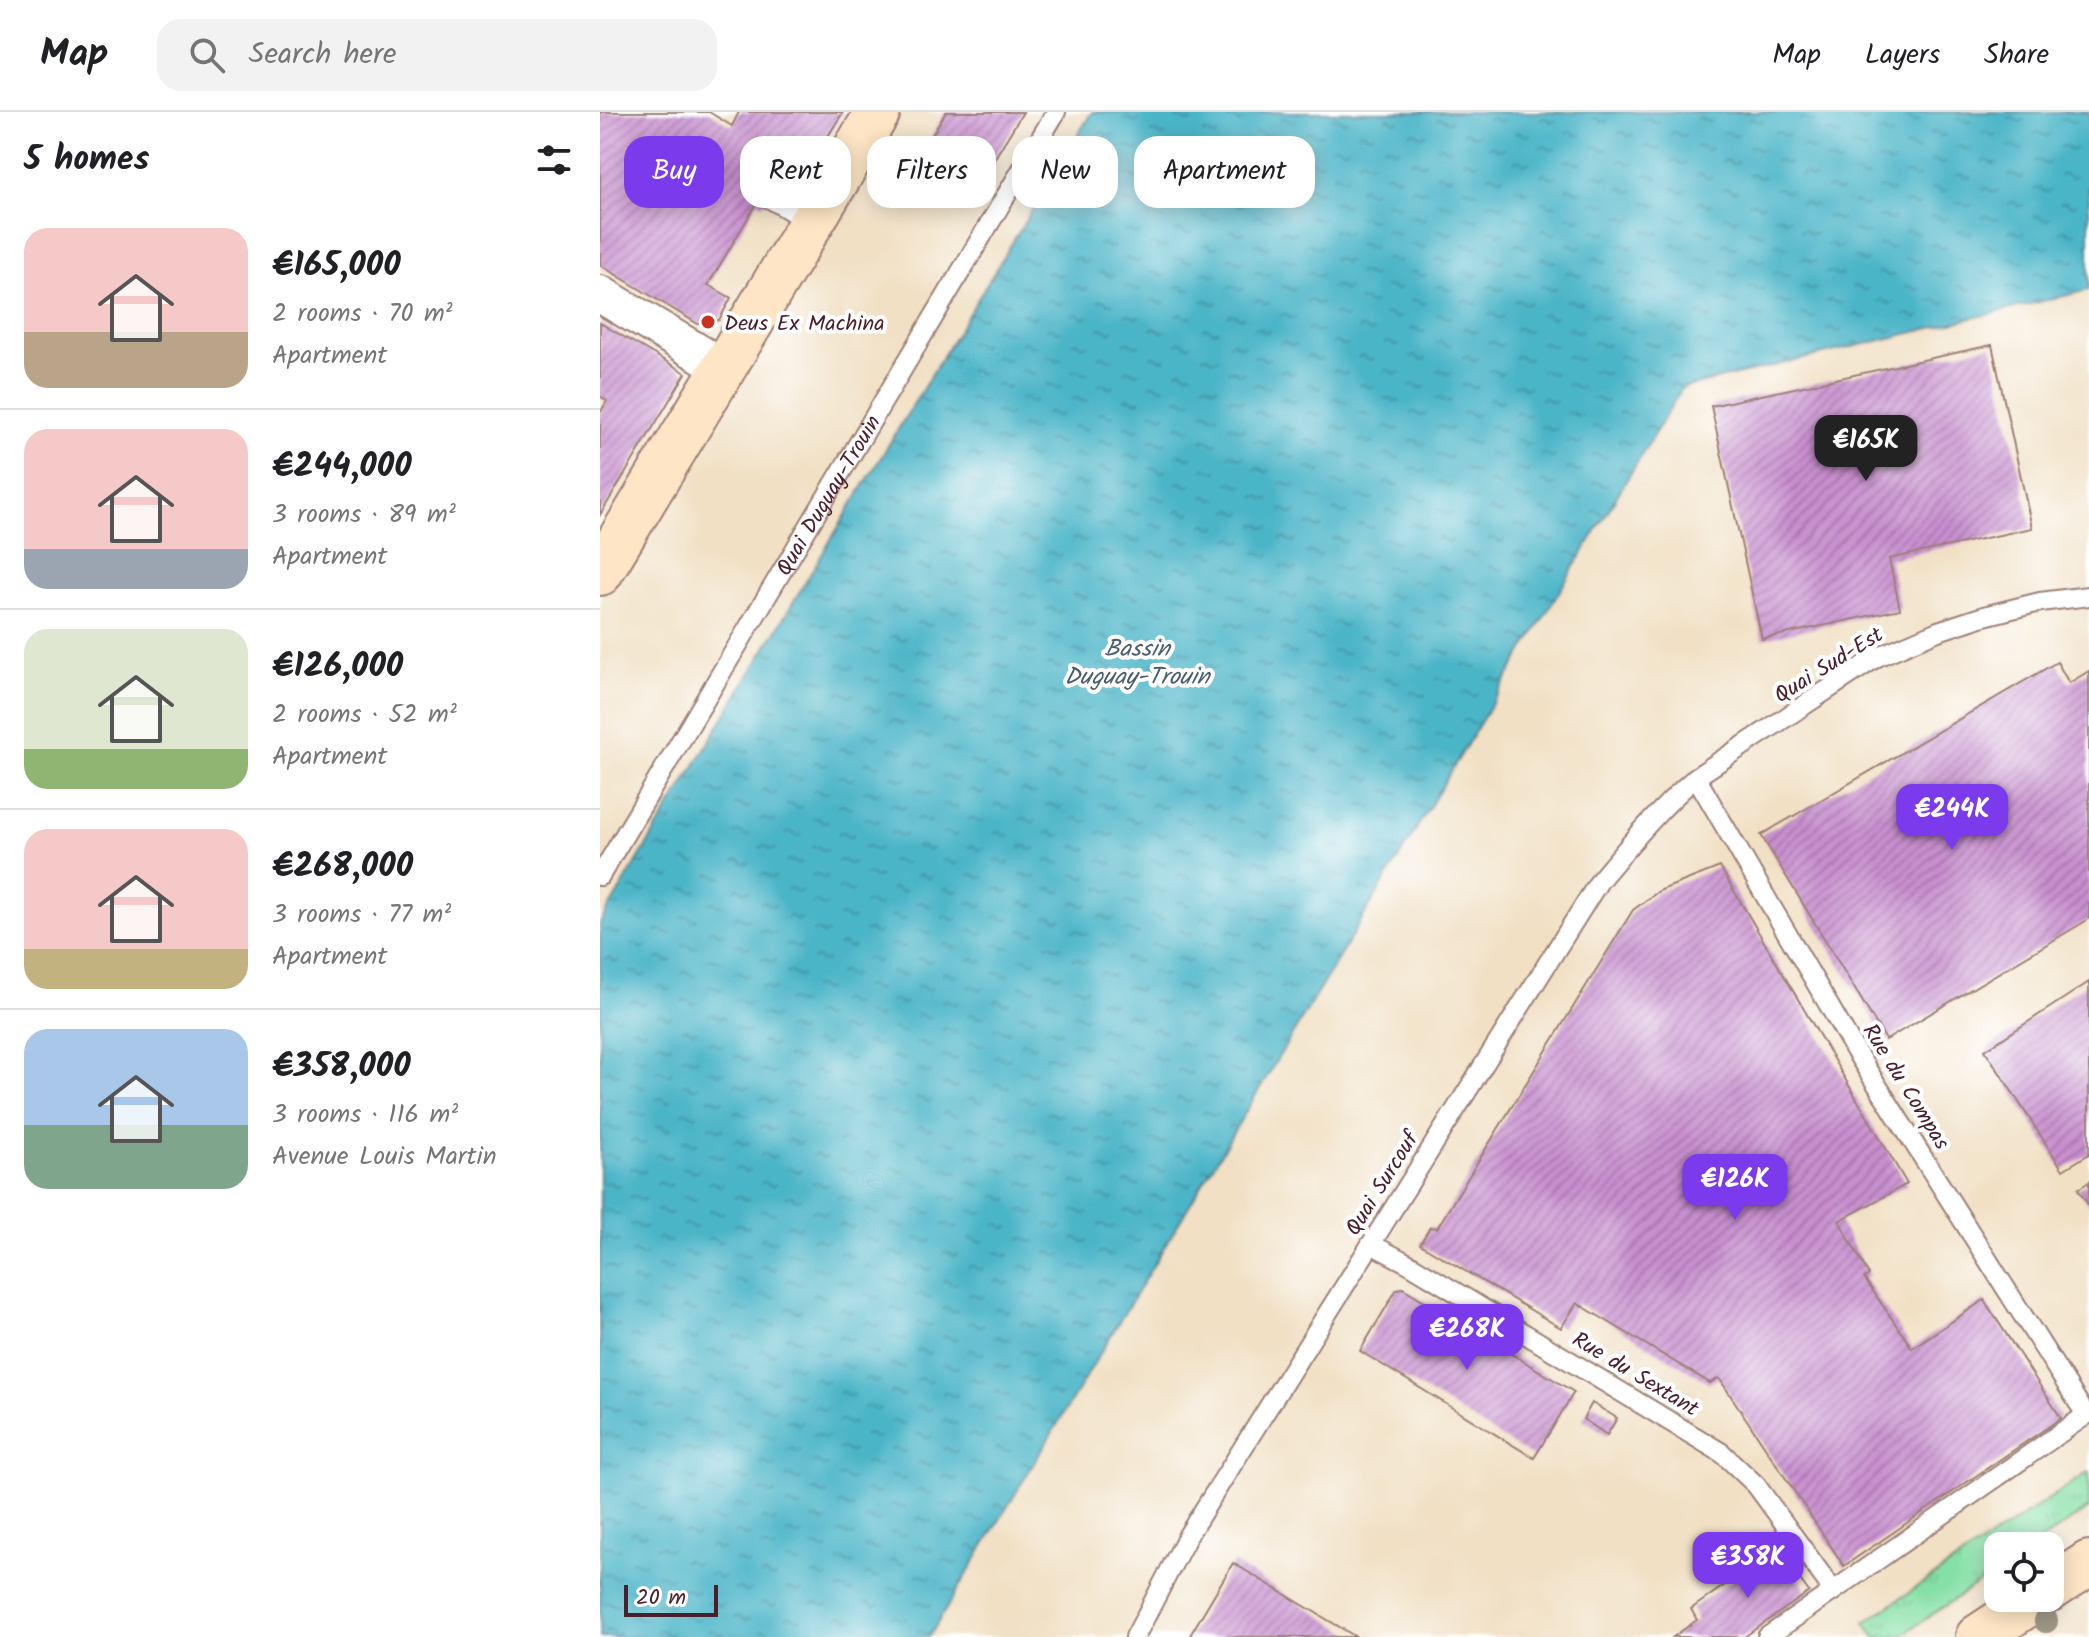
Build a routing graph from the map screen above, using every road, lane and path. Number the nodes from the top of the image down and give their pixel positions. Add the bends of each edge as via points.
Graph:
1 (1056, 112) edge
2 (871, 114) edge
3 (851, 144) edge
4 (809, 208) edge
5 (600, 294) edge
6 (724, 368) junction
7 (600, 573) edge
8 (2089, 596) edge
9 (1696, 777) junction
10 (600, 876) edge
11 (1371, 1244) junction
12 (2088, 1414) edge
13 (2089, 1563) edge
14 (2064, 1580) edge
15 (1832, 1592) junction
16 (2016, 1612) edge
17 (1135, 1637) edge
18 (1767, 1637) edge
19 (1978, 1637) edge

1 - 10 lane, Quai Duguay-Trouin
2 - 3 main road
4 - 6 main road
5 - 6 street
6 - 7 main road
8 - 9 lane, Quai Sud-Est via 1984,616 1877,657
9 - 11 lane, Quai Surcouf via 1600,880
9 - 12 lane, Rue du Compas via 1856,1052
11 - 15 lane, Rue du Sextant via 1722,1453 1756,1485
11 - 17 lane, Quai Surcouf via 1188,1535
12 - 15 lane
13 - 14 main road
15 - 18 lane
16 - 19 main road

